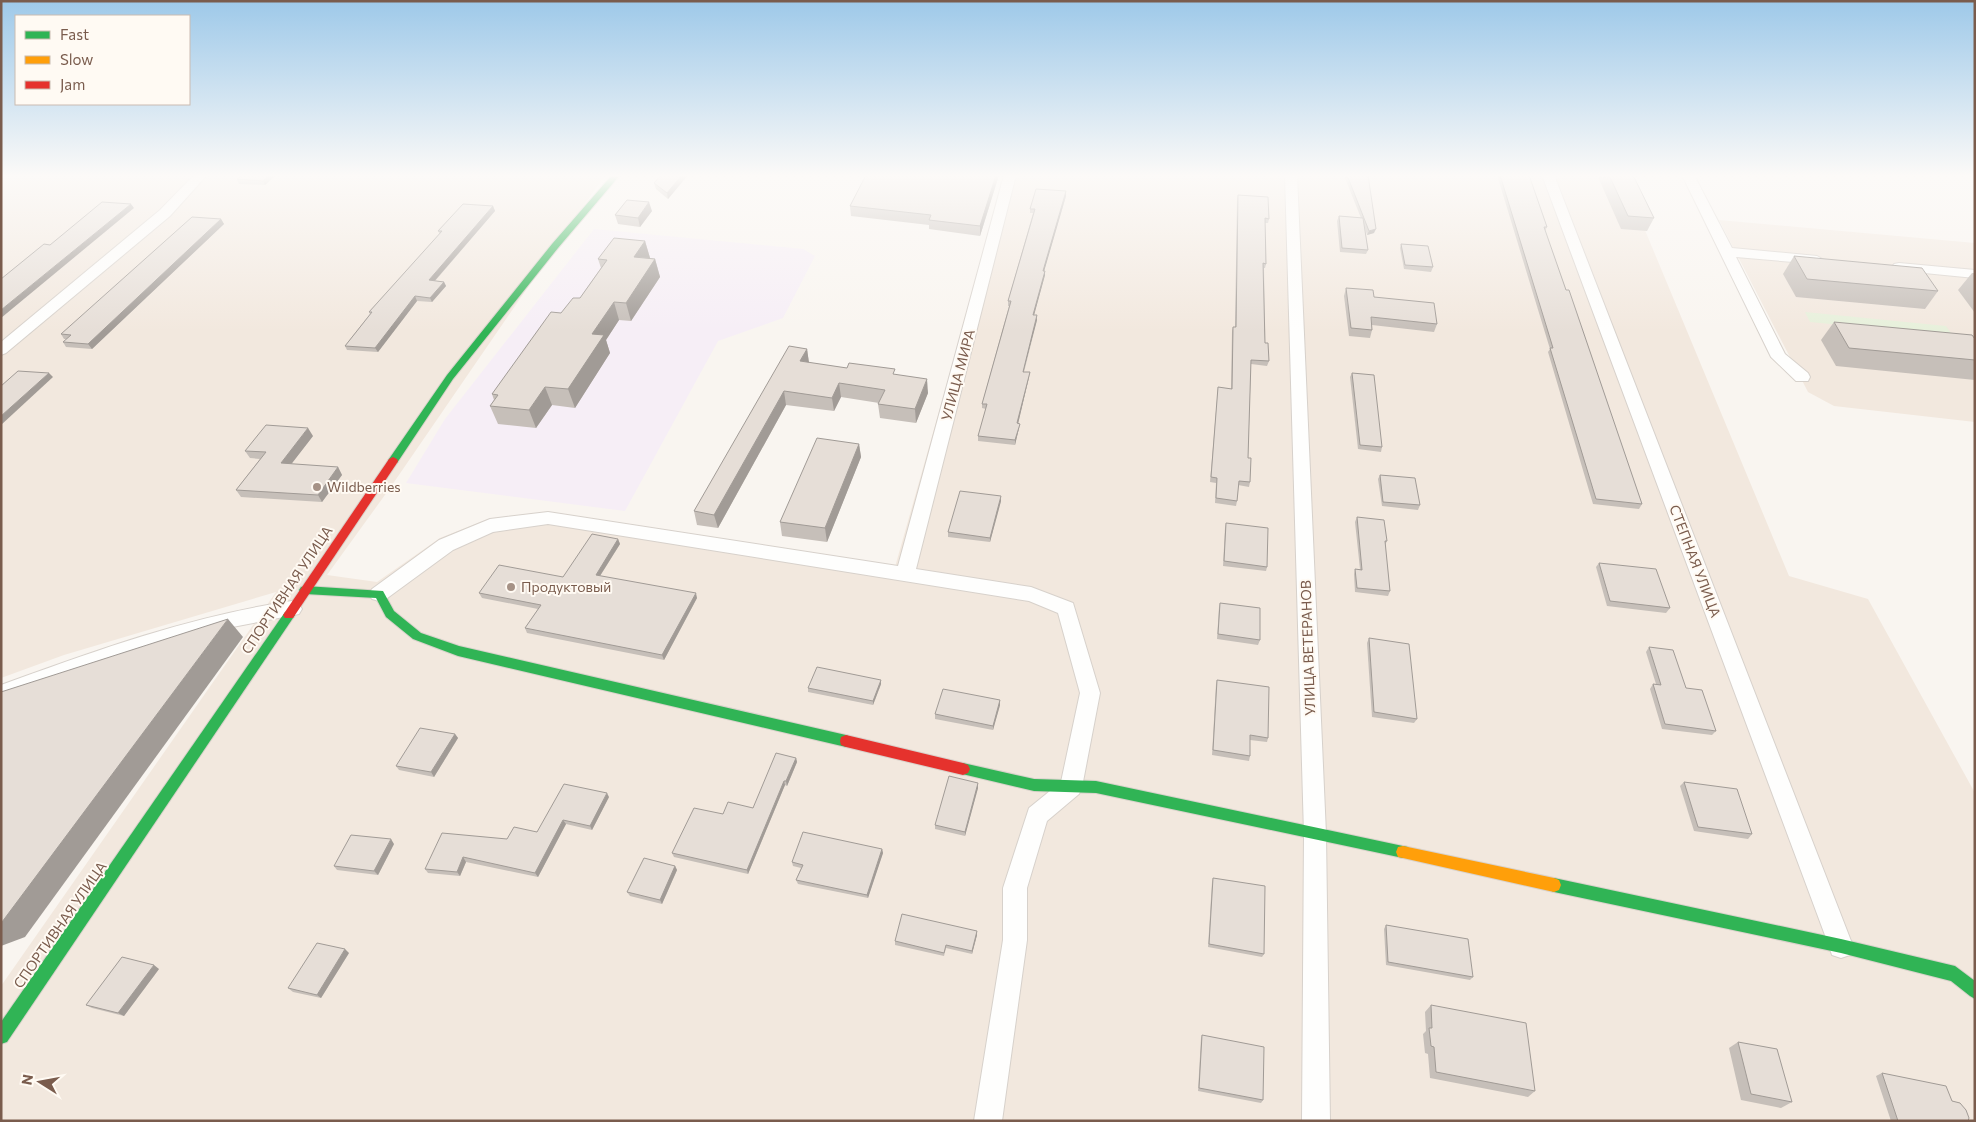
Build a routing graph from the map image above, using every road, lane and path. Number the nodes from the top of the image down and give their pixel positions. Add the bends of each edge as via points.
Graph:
1 (148, 227) edge
2 (571, 227) edge
3 (996, 227) edge
4 (1293, 227) edge
5 (1568, 227) edge
6 (1714, 227) edge
7 (1726, 252) junction
8 (1835, 261) edge
9 (1882, 266) edge
10 (1975, 274) edge
11 (1, 350) edge
12 (1802, 377) dead end
13 (905, 574) junction
14 (305, 590) junction
15 (379, 594) junction
16 (292, 608) junction
17 (1, 694) edge
18 (1071, 787) junction
19 (1315, 834) junction
20 (1841, 946) junction
21 (1975, 991) edge
22 (1, 1036) edge
23 (988, 1121) edge
24 (1316, 1121) edge

1 - 11 street
2 - 14 street, СПОРТИВНАЯ УЛИЦА via 450,377
3 - 13 street, УЛИЦА МИРА
4 - 19 street, УЛИЦА ВЕТЕРАНОВ
5 - 20 street, СТЕПНАЯ УЛИЦА
6 - 7 street
7 - 8 street
7 - 12 street via 1779,357
9 - 10 street
13 - 15 street via 548,518 490,526 446,546
13 - 18 street via 1031,594 1066,608 1090,693
14 - 15 street
14 - 16 street, СПОРТИВНАЯ УЛИЦА
15 - 18 street via 390,614 418,636 458,652 1034,785
16 - 17 street via 260,612 120,650
16 - 22 street, СПОРТИВНАЯ УЛИЦА via 102,892
18 - 19 street via 1096,787
18 - 23 street via 1036,814 1015,888 1016,940
19 - 20 street
19 - 24 street, УЛИЦА ВЕТЕРАНОВ
20 - 21 street via 1955,974

